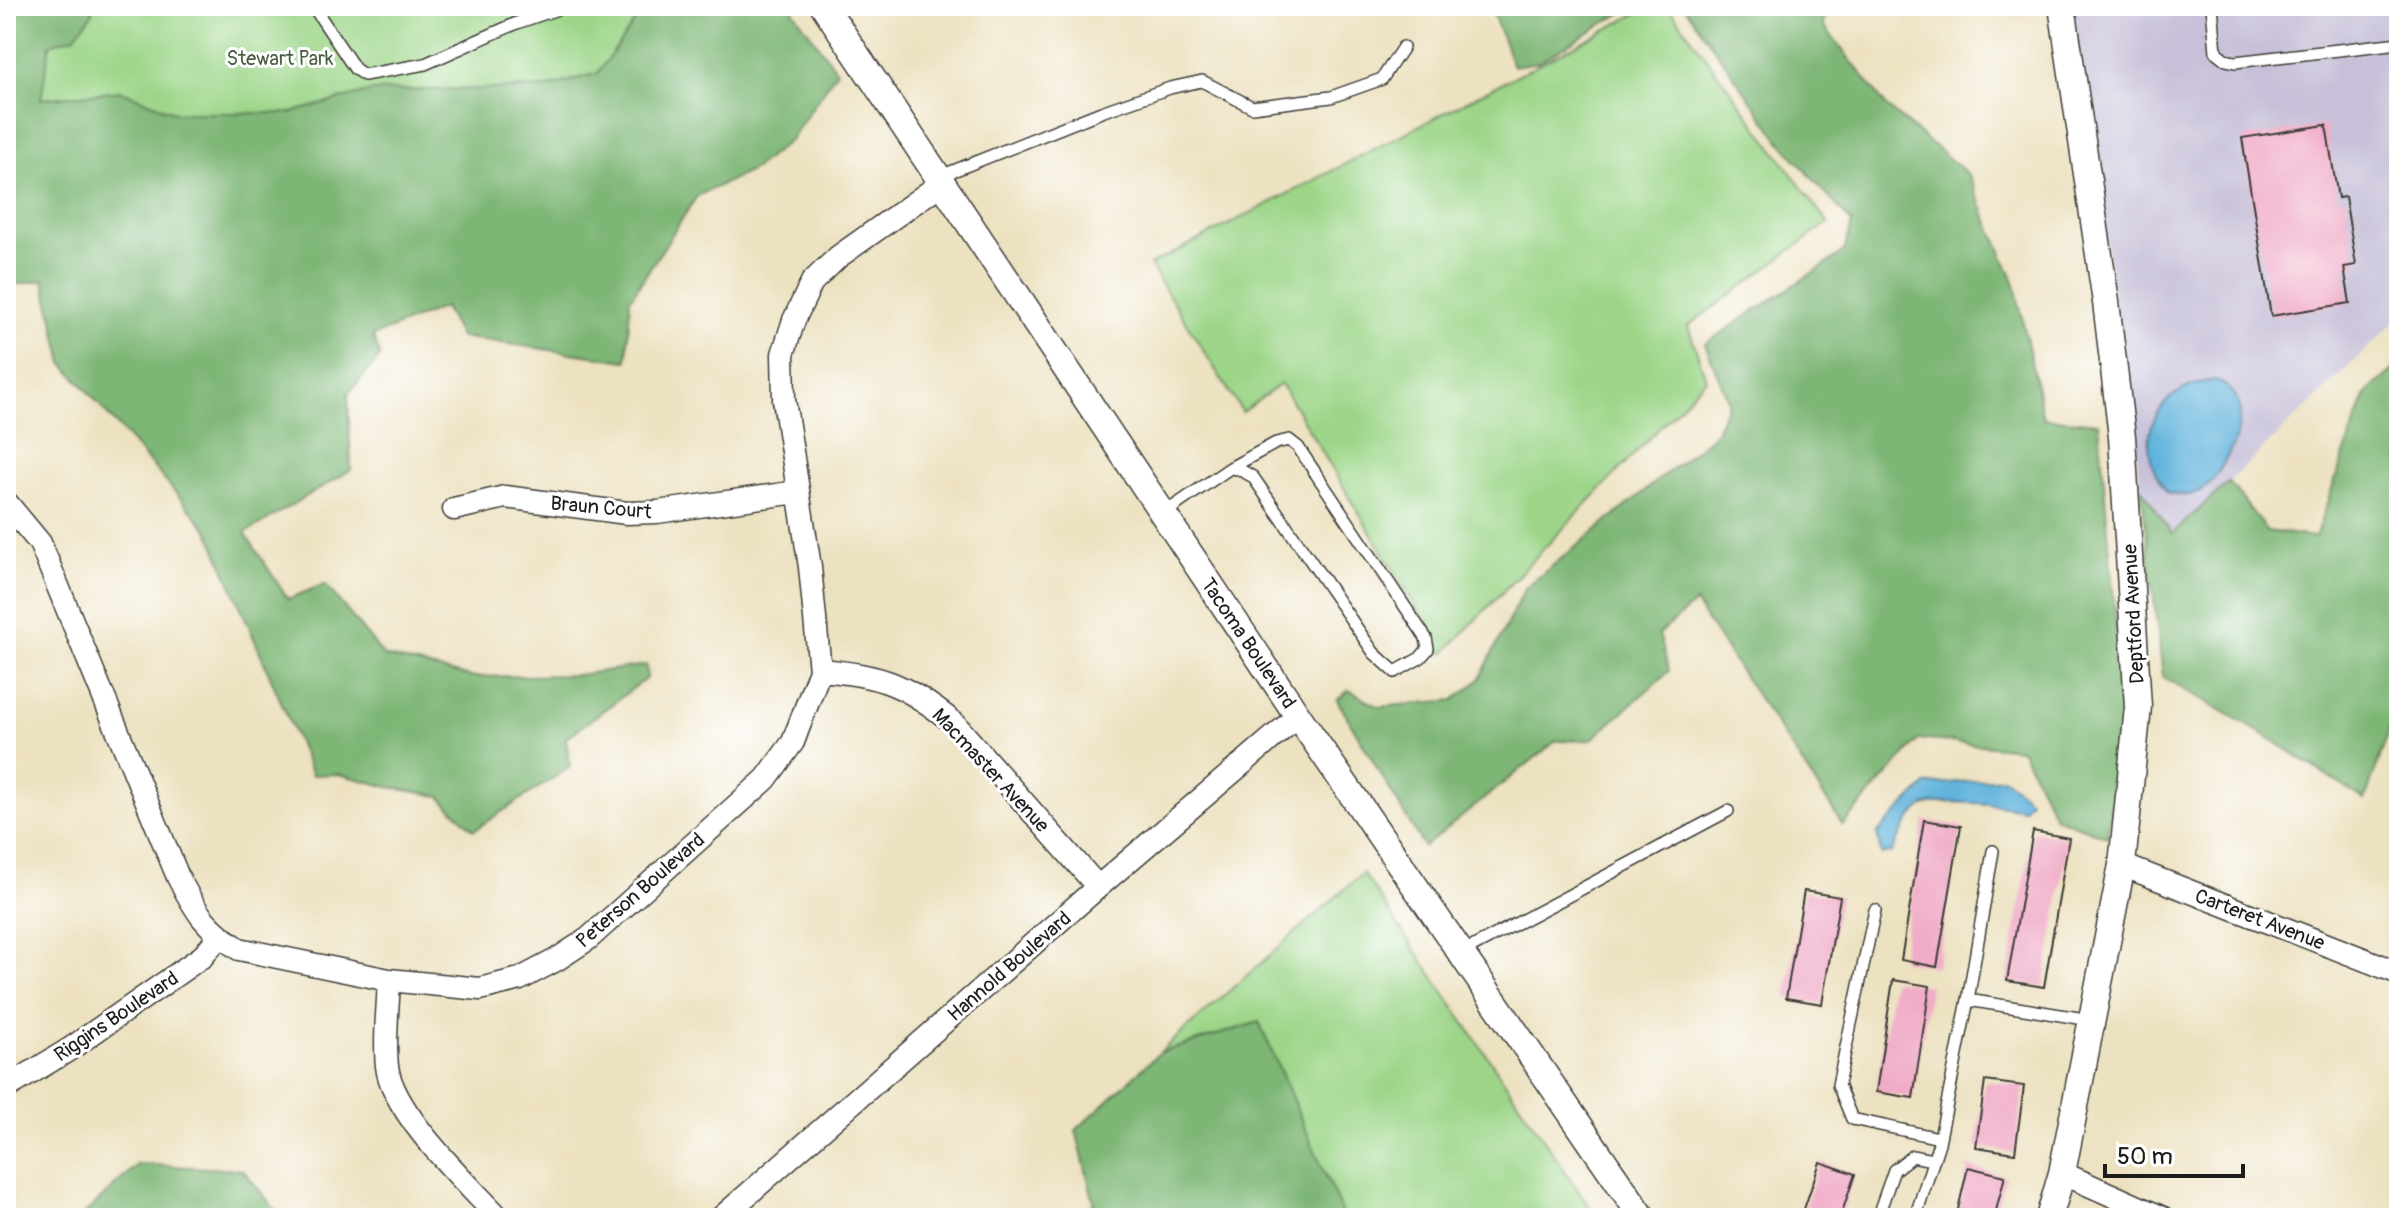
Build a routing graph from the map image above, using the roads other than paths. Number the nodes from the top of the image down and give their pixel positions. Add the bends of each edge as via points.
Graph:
1 (313, 6) edge
2 (566, 6) edge
3 (824, 6) edge
4 (2062, 6) edge
5 (2212, 6) edge
6 (2399, 43) edge
7 (1403, 47) dead end
8 (940, 180) junction
9 (1230, 468) junction
10 (797, 492) junction
11 (6, 502) edge
12 (454, 509) dead end
13 (1163, 515) junction
14 (820, 670) junction
15 (1298, 716) junction
16 (1728, 811) dead end
17 (1993, 851) dead end
18 (2122, 865) junction
19 (1098, 887) junction
20 (1875, 910) dead end
21 (219, 936) junction
22 (1460, 953) junction
23 (2399, 973) edge
24 (389, 980) junction
25 (1968, 1000) junction
26 (2092, 1020) junction
27 (6, 1088) edge
28 (1939, 1138) junction
29 (1933, 1160) junction
30 (2062, 1173) junction
31 (499, 1218) edge
32 (721, 1218) edge
33 (1643, 1218) edge
34 (1877, 1218) edge
35 (1915, 1218) edge
36 (2049, 1218) edge
37 (2163, 1218) edge

1 - 2 lane via 364,75 425,64
3 - 8 street, Tacoma Boulevard
4 - 18 street, Deptford Avenue via 2112,347 2125,482 2138,707
5 - 6 lane via 2216,52 2235,62
7 - 8 lane via 1382,79 1331,97 1252,107 1202,81 1101,112
8 - 10 street, Peterson Boulevard via 838,257 812,282 794,320 783,354
8 - 13 street, Tacoma Boulevard
9 - 9 lane via 1253,477 1385,666 1395,672 1420,658 1428,649 1426,638 1298,447 1289,440 1276,443
9 - 13 lane
10 - 12 street, Braun Court via 657,512 505,497
10 - 14 street, Peterson Boulevard
11 - 21 street, Peterson Boulevard via 40,543 178,877 199,916
13 - 15 street, Tacoma Boulevard
14 - 19 street, Macmaster Avenue via 901,686 954,723
14 - 24 street, Peterson Boulevard via 793,742 766,779 588,939 520,979 480,989
15 - 19 street, Hannold Boulevard
15 - 22 street, Tacoma Boulevard
16 - 22 lane
17 - 25 lane
18 - 23 street, Carteret Avenue
18 - 26 street, Deptford Avenue
19 - 32 street, Hannold Boulevard
20 - 28 lane via 1838,1085 1852,1119
21 - 24 street, Peterson Boulevard via 239,949
21 - 27 street, Riggins Boulevard via 203,956
22 - 33 street, Tacoma Boulevard
24 - 31 street via 387,1068 400,1102
25 - 26 lane
25 - 28 lane
26 - 30 street, Deptford Avenue
28 - 29 lane
29 - 34 lane via 1912,1156 1894,1170
29 - 35 lane
30 - 36 street, Deptford Avenue
30 - 37 street

